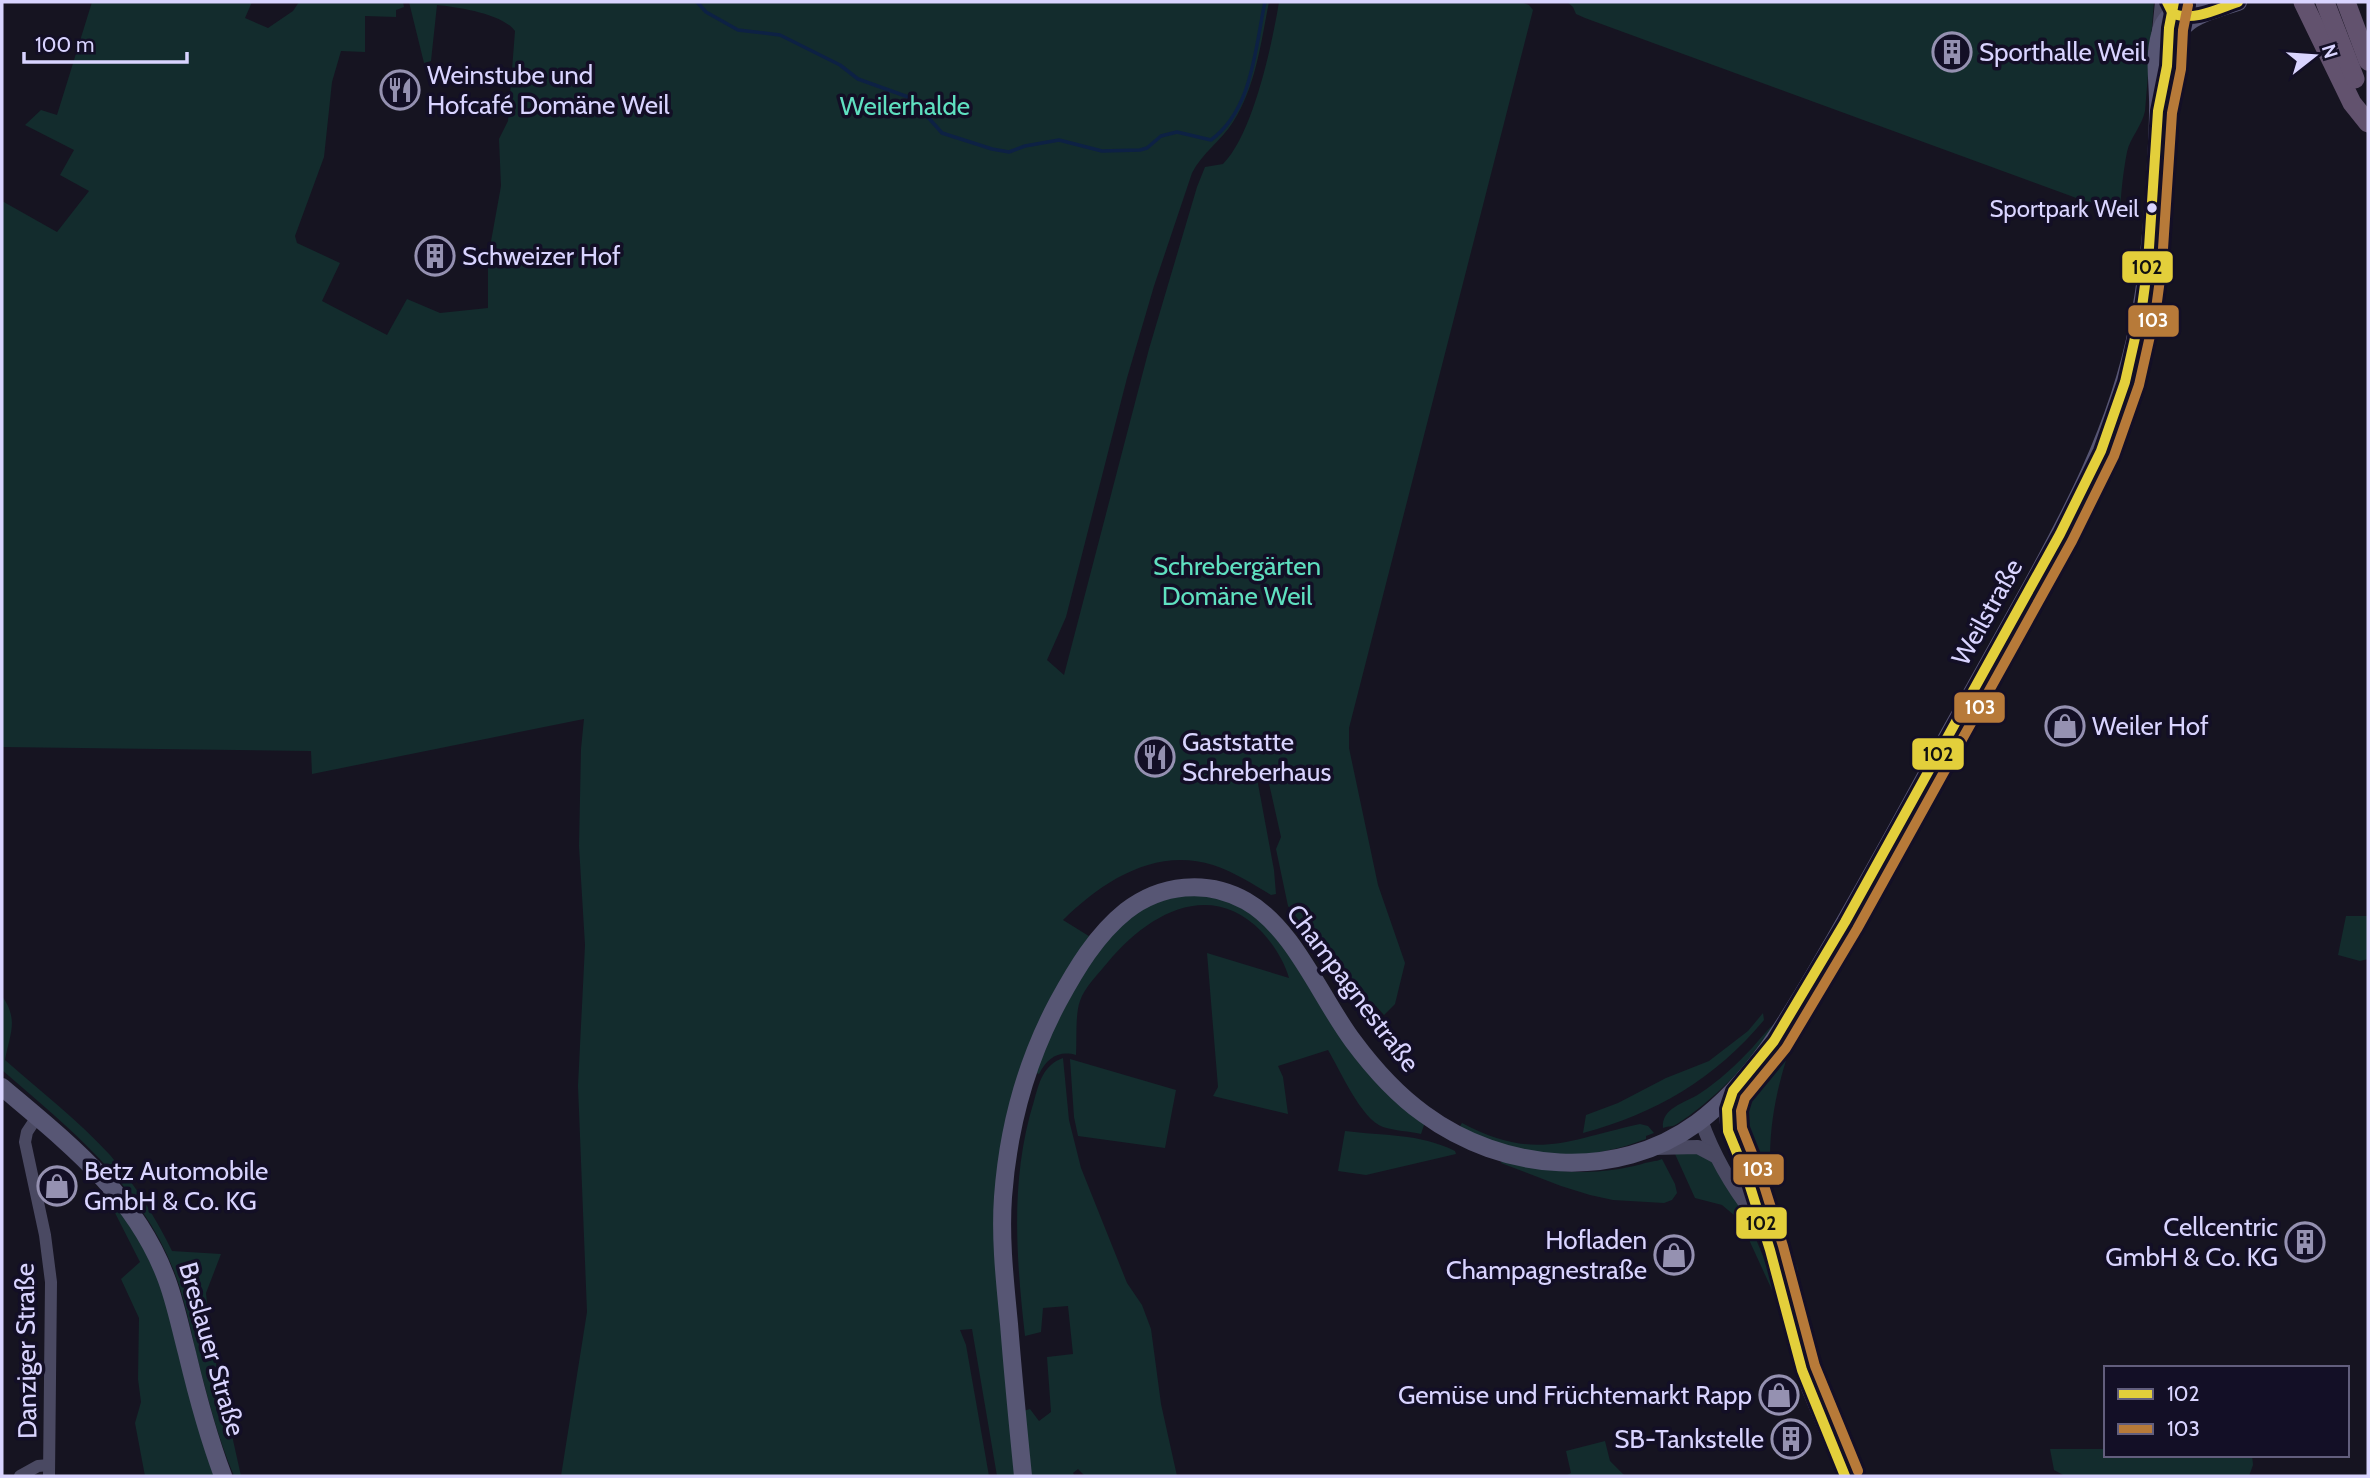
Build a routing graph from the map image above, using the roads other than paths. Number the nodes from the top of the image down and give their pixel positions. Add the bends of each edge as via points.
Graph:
1 (2238, 2) edge
2 (2291, 2) edge
3 (2346, 2) edge
4 (2169, 4) edge
5 (2312, 5) edge
6 (2197, 9) edge
7 (2368, 61) edge
8 (2167, 66) junction
9 (2158, 111) junction
10 (2368, 113) edge
11 (2368, 123) edge
12 (2, 1087) edge
13 (1733, 1091) junction
14 (37, 1117) junction
15 (1701, 1120) junction
16 (1684, 1140) junction
17 (1734, 1149) junction
18 (1718, 1159) junction
19 (1760, 1221) junction
20 (49, 1471) edge
21 (20, 1476) edge
22 (223, 1476) edge
23 (1023, 1476) edge
24 (1844, 1476) edge

1 - 6 main road
2 - 5 highway
3 - 7 highway
4 - 6 main road
4 - 8 street, Weilstraße
4 - 9 main road, Weilstraße via 2159,37
5 - 10 highway
5 - 11 highway via 2352,103
6 - 8 main road via 2178,33
8 - 9 main road, Weilstraße
9 - 13 main road, Weilstraße via 2140,317 2125,382 2101,451 2060,534 1833,942 1774,1041
12 - 14 main road, Breslauer Straße
13 - 15 main road, Weilstraße
13 - 17 street via 1726,1117
14 - 20 street, Danziger Straße via 25,1142 51,1277
14 - 22 main road, Breslauer Straße via 100,1173 151,1243 169,1286
15 - 16 main road, Champagnestraße
15 - 17 street
15 - 18 street
16 - 18 street
16 - 23 main road, Champagnestraße via 1606,1161 1566,1163 1509,1155 1466,1139 1423,1114 1377,1071 1285,937 1256,908 1214,888 1166,890 1140,901 1102,934 1061,997 1036,1049 1011,1139 1002,1237
17 - 19 street
18 - 19 street
19 - 24 street via 1808,1388
20 - 21 street, Danziger Straße via 38,1466

